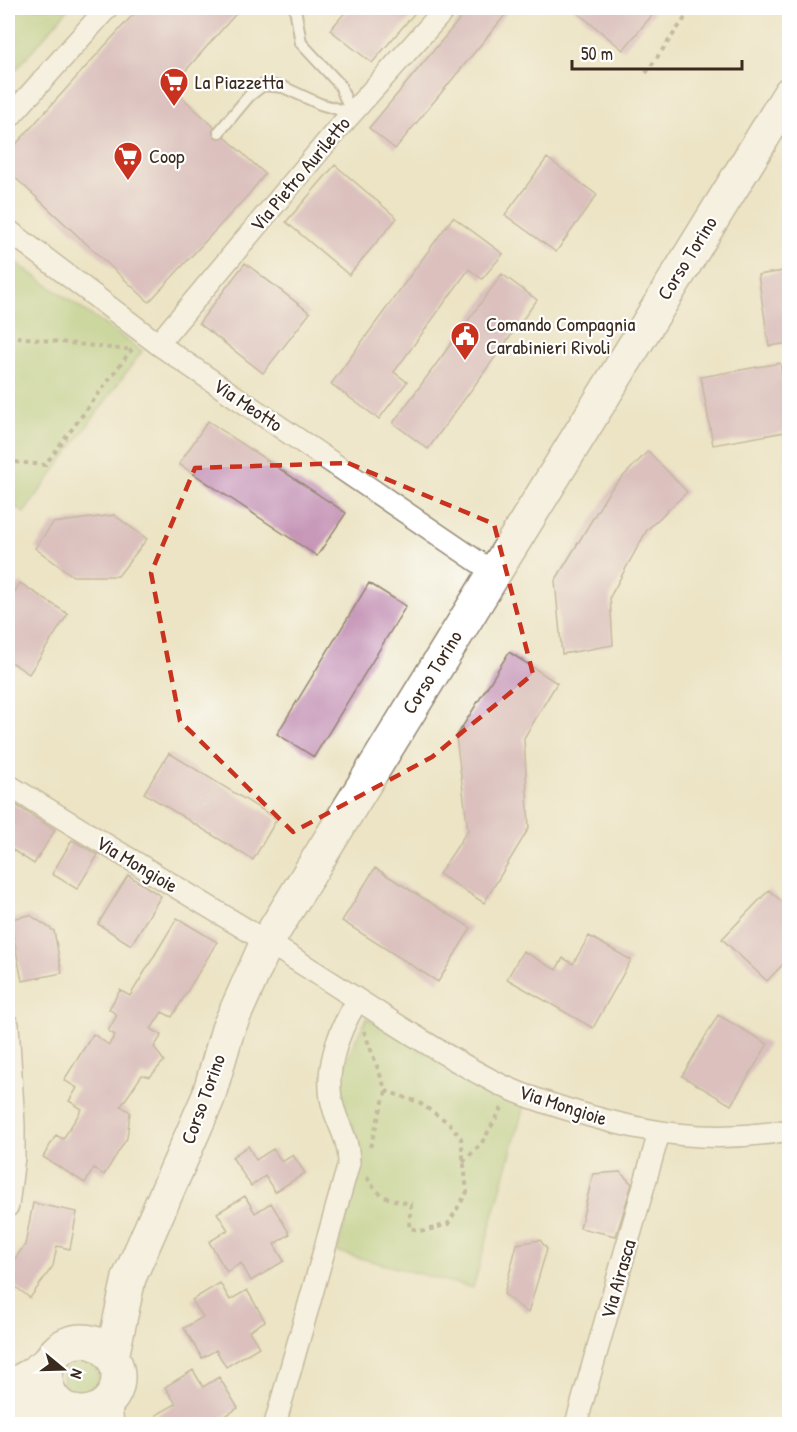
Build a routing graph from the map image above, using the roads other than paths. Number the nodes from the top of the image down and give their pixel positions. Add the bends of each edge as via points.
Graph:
1 (106, 8) edge
2 (295, 8) edge
3 (446, 8) edge
4 (789, 93) edge
5 (351, 113) junction
6 (8, 118) edge
7 (219, 132) dead end
8 (8, 230) edge
9 (159, 344) junction
10 (494, 572) junction
11 (8, 785) edge
12 (267, 942) junction
13 (356, 1003) junction
14 (8, 1025) edge
15 (788, 1127) edge
16 (659, 1133) junction
17 (8, 1206) edge
18 (129, 1278) junction
19 (80, 1341) junction
20 (112, 1357) junction
21 (49, 1362) junction
22 (8, 1388) edge
23 (8, 1410) edge
24 (111, 1412) edge
25 (72, 1414) edge
26 (276, 1425) edge
27 (576, 1425) edge

1 - 6 street
2 - 5 lane via 301,43 340,84
3 - 5 street, Via Pietro Auriletto
4 - 10 main road, Corso Torino
5 - 7 lane via 283,87 263,85
5 - 9 street, Via Pietro Auriletto
8 - 9 street, Via Meotto
9 - 10 street, Via Meotto
10 - 12 main road, Corso Torino
11 - 12 street, Via Mongioie
12 - 13 street, Via Mongioie
12 - 18 main road, Corso Torino via 228,1029 208,1098
13 - 16 street, Via Mongioie via 497,1083 552,1105
13 - 26 street via 339,1038 330,1077 330,1094 349,1146 349,1163
14 - 17 street via 14,1125
15 - 16 street, Via Mongioie via 728,1138
16 - 27 street, Via Airasca
18 - 19 main road, Corso Torino
18 - 20 main road, Corso Torino
19 - 20 main road via 97,1345
19 - 21 main road via 61,1348
20 - 24 main road via 117,1380
21 - 22 main road
21 - 25 main road via 46,1384 50,1394
23 - 25 main road via 32,1404
24 - 25 main road via 98,1409

